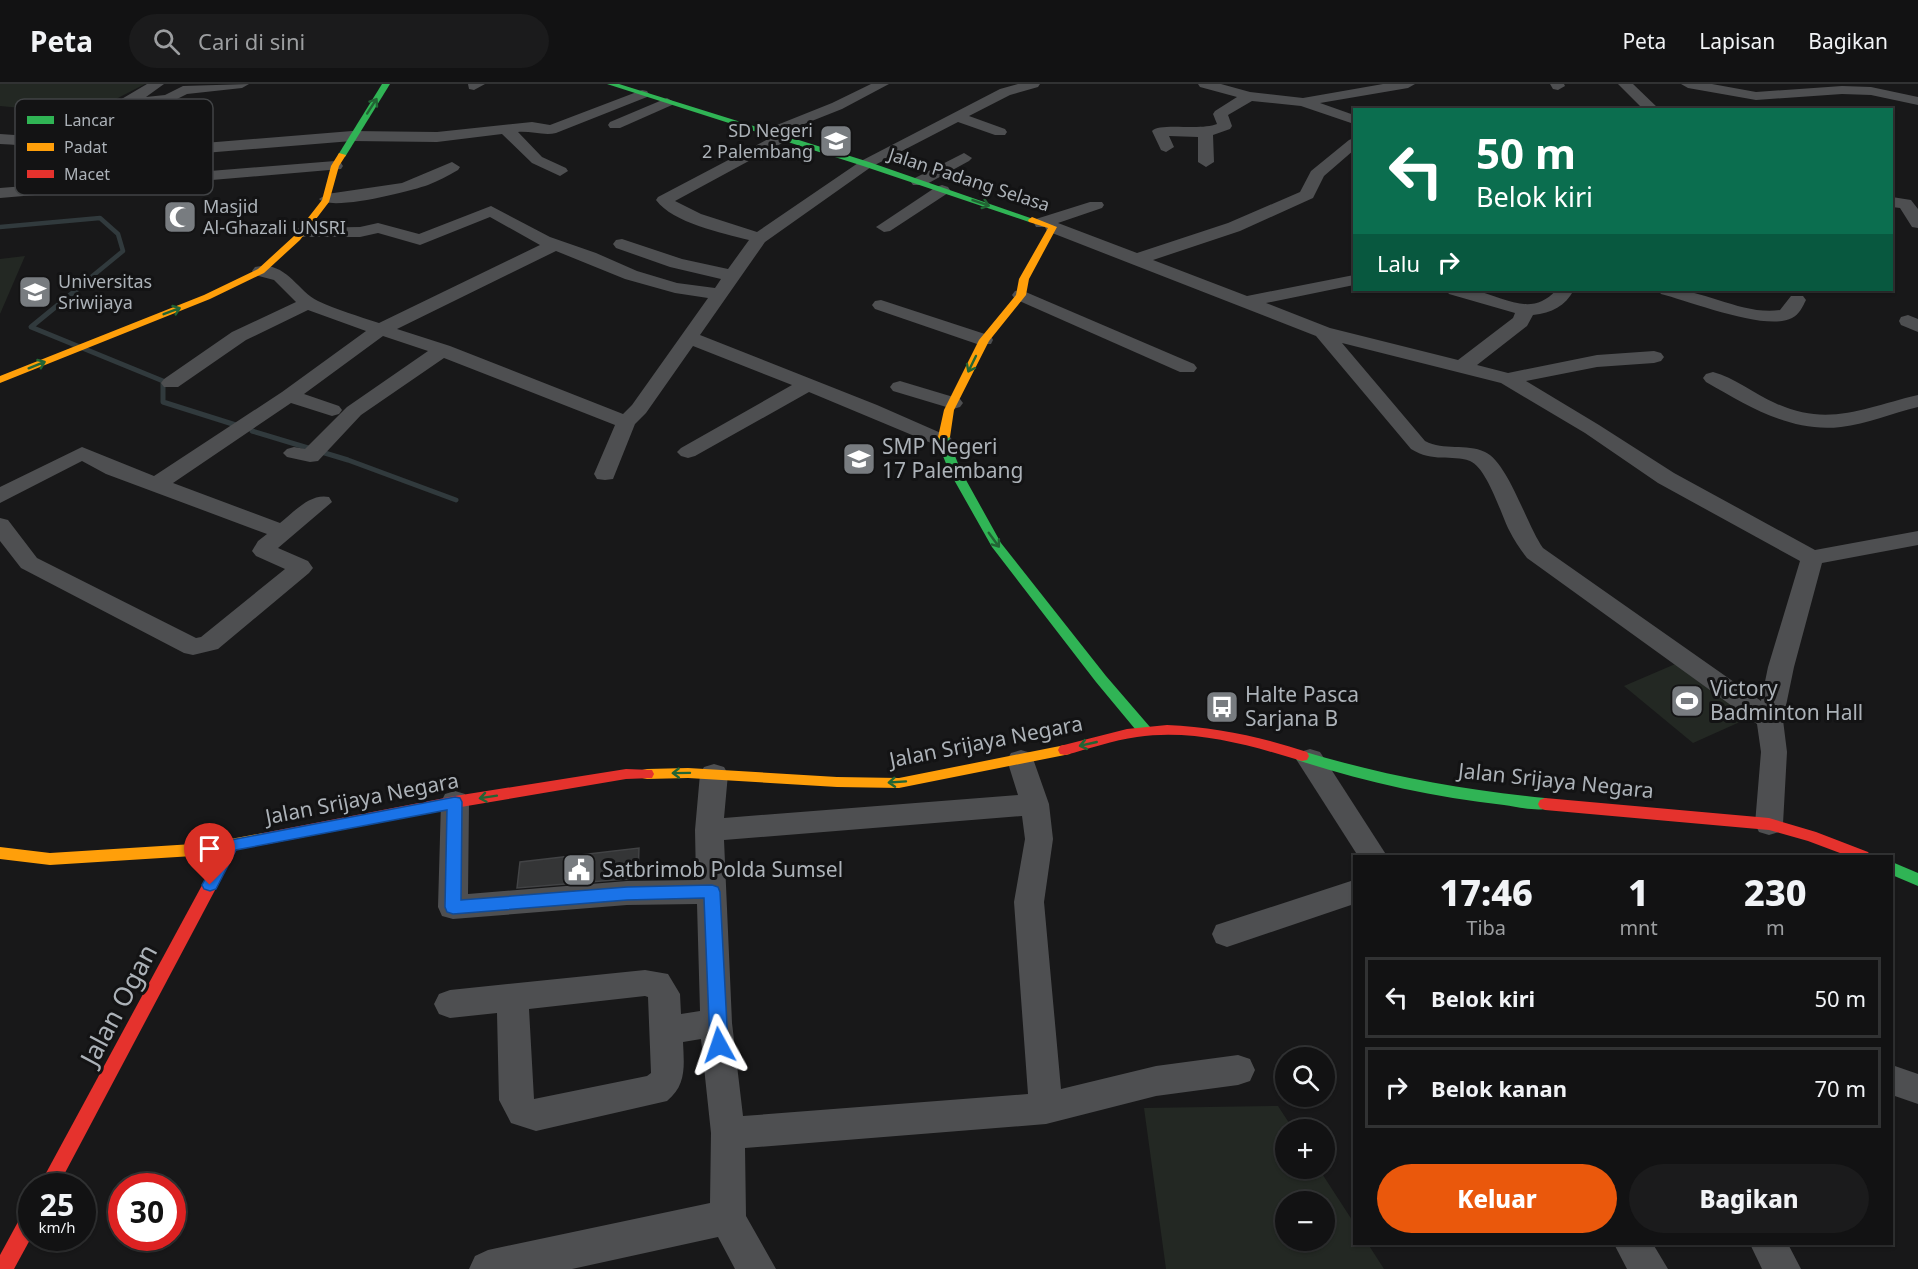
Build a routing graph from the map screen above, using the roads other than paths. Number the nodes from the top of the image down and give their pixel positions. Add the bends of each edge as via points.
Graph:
1 (157, 84) edge
2 (242, 84) edge
3 (386, 84) edge
4 (611, 84) edge
5 (882, 84) edge
6 (1033, 84) edge
7 (1204, 84) edge
8 (1408, 84) edge
9 (1624, 84) edge
10 (1688, 84) edge
11 (1889, 84) edge
12 (637, 89) edge
13 (1871, 91) junction
14 (1249, 96) junction
15 (1756, 96) junction
16 (131, 99) edge
17 (169, 99) edge
18 (1918, 101) edge
19 (667, 102) junction
20 (1303, 102) junction
21 (1651, 108) edge
22 (1767, 108) edge
23 (956, 117) junction
24 (1353, 120) edge
25 (615, 125) dead end
26 (506, 129) junction
27 (1000, 132) dead end
28 (1205, 132) junction
29 (352, 136) junction
30 (773, 136) junction
31 (0, 139) edge
32 (15, 140) edge
33 (1353, 144) edge
34 (213, 147) edge
35 (1166, 147) dead end
36 (964, 158) dead end
37 (1206, 162) dead end
38 (866, 164) junction
39 (335, 166) junction
40 (452, 167) dead end
41 (560, 171) dead end
42 (213, 176) edge
43 (919, 182) junction
44 (942, 190) junction
45 (15, 192) edge
46 (0, 193) edge
47 (327, 199) junction
48 (1905, 203) edge
49 (1096, 205) dead end
50 (1918, 224) edge
51 (1048, 225) junction
52 (884, 227) dead end
53 (301, 232) junction
54 (759, 238) junction
55 (622, 244) dead end
56 (554, 245) junction
57 (1134, 260) junction
58 (261, 271) junction
59 (732, 275) junction
60 (1353, 280) edge
61 (1459, 291) edge
62 (1564, 291) edge
63 (1671, 291) edge
64 (718, 294) junction
65 (1021, 295) junction
66 (1797, 300) dead end
67 (1246, 302) junction
68 (308, 303) junction
69 (881, 305) dead end
70 (1524, 309) junction
71 (381, 328) junction
72 (1323, 332) junction
73 (688, 337) junction
74 (984, 340) junction
75 (443, 350) junction
76 (1654, 357) dead end
77 (1462, 367) junction
78 (1187, 368) dead end
79 (1713, 378) dead end
80 (1508, 379) junction
81 (0, 380) edge
82 (171, 383) dead end
83 (808, 384) junction
84 (900, 387) dead end
85 (289, 396) junction
86 (1918, 401) edge
87 (953, 403) junction
88 (332, 410) dead end
89 (626, 422) junction
90 (943, 441) junction
91 (688, 452) dead end
92 (294, 453) dead end
93 (605, 474) dead end
94 (156, 485) junction
95 (0, 496) edge
96 (321, 502) dead end
97 (0, 525) edge
98 (283, 532) junction
99 (1918, 538) edge
100 (1812, 558) junction
101 (1770, 720) junction
102 (1145, 731) junction
103 (1310, 759) junction
104 (1021, 760) junction
105 (714, 774) junction
106 (455, 802) junction
107 (1035, 804) junction
108 (1769, 824) junction
109 (709, 830) junction
110 (231, 845) junction
111 (0, 853) edge
112 (1372, 855) edge
113 (1860, 855) edge
114 (1893, 868) edge
115 (1918, 880) edge
116 (712, 892) junction
117 (1353, 892) edge
118 (1227, 934) dead end
119 (513, 998) junction
120 (450, 1004) dead end
121 (716, 1023) junction
122 (666, 1030) junction
123 (1238, 1070) dead end
124 (1893, 1080) edge
125 (1918, 1089) edge
126 (1046, 1108) junction
127 (728, 1133) junction
128 (55, 1173) edge
129 (728, 1217) junction
130 (18, 1242) edge
131 (1633, 1245) edge
132 (1769, 1245) edge
133 (3, 1269) edge
134 (488, 1269) edge
135 (757, 1269) edge
136 (1649, 1269) edge
137 (1782, 1269) edge

1 - 16 street
2 - 17 street via 183,90
29 -> 3 main road
4 - 12 main road, Jalan Padang Selasa
5 - 30 street
6 - 23 street via 1005,92
7 - 14 street
8 - 20 street
9 - 21 street
10 - 15 street
11 - 13 street
12 - 19 main road, Jalan Padang Selasa
12 - 26 street via 554,130 532,126
13 - 15 street
13 - 18 street
14 - 20 street
14 - 28 street via 1220,114 1225,126
15 - 22 street
19 - 25 street
19 - 30 main road, Jalan Padang Selasa
20 - 24 street
23 - 27 street
23 - 38 street
26 - 29 street via 437,137
26 - 41 street via 537,160
28 - 35 street via 1159,131
28 - 37 street
29 - 34 street
29 - 39 main road
30 - 38 main road, Jalan Padang Selasa
30 - 54 street via 664,200 717,225
31 - 32 street
33 - 57 street via 1317,174 1307,195 1234,227
36 - 43 street
38 - 43 main road, Jalan Padang Selasa
38 - 54 street
39 - 42 street
39 - 47 main road
40 - 47 street via 397,191
43 - 44 main road, Jalan Padang Selasa
44 -> 51 main road, Jalan Padang Selasa
44 - 52 street
45 - 46 street
47 - 53 main road
48 - 50 street
49 - 51 street
51 - 57 street
51 - 65 main road, Jalan Padang Selasa
53 - 56 street via 360,232 378,228 420,240 491,211
53 - 58 main road
54 - 59 street
55 - 59 street via 664,260
56 - 64 street via 631,275 675,288
56 - 71 street
57 - 67 street
58 - 68 street via 280,276
81 -> 58 main road via 207,297
59 - 64 street
60 - 67 street
61 - 70 street
62 - 70 street via 1544,308
63 - 66 street via 1758,314 1782,316 1790,312
64 - 73 street
65 - 74 main road, Jalan Padang Selasa
65 - 78 street
67 - 72 street
68 - 71 street
68 - 82 street via 239,336
69 - 74 street
70 - 77 street via 1520,322
71 - 75 street
71 - 85 street
72 - 77 street
72 - 101 street via 1418,445 1428,451 1483,459 1526,543 1535,553
73 - 83 street
73 - 89 street
74 -> 87 main road, Jalan Padang Selasa
75 - 89 street
75 - 92 street via 354,411 310,456
76 - 80 street via 1597,360
77 - 80 street
79 - 86 street via 1780,415 1804,421 1841,421
80 - 100 street via 1666,478
83 - 90 street
83 - 91 street
84 - 87 street
85 - 88 street
85 - 94 street
87 - 90 main road, Jalan Padang Selasa
89 - 93 street
90 -> 102 main road via 955,471 996,544
94 - 95 street via 82,453
94 - 98 street
96 - 98 street
97 - 98 street via 29,563 193,647 209,643 301,568 264,551
99 - 100 street
100 - 101 street
101 - 108 street via 1774,752
102 - 103 main road, Jalan Srijaya Negara via 1228,735
102 -> 104 main road, Jalan Srijaya Negara
103 - 108 main road, Jalan Srijaya Negara via 1397,782 1497,800
103 - 112 street
104 -> 105 main road, Jalan Srijaya Negara via 899,783
104 - 107 street
105 -> 106 main road, Jalan Srijaya Negara via 626,774
105 - 109 street
106 - 110 main road, Jalan Srijaya Negara
106 - 116 street via 453,907 627,893
107 - 109 street
107 - 126 street via 1039,839 1029,902
108 - 113 main road, Jalan Srijaya Negara
109 - 116 street
110 - 111 main road, Jalan Srijaya Negara via 50,859
110 - 128 main road, Jalan Ogan
114 - 115 main road
116 - 121 street
117 - 118 street
119 - 120 street
119 - 122 street via 657,984 664,994
119 - 122 street via 516,1100 523,1112 536,1115 655,1090 668,1073
121 - 122 street
121 - 127 street
123 - 126 street via 1156,1080
124 - 125 street
126 - 127 street
127 - 129 street
129 - 134 street
129 - 135 street
130 - 133 main road
131 - 136 street
132 - 137 street

